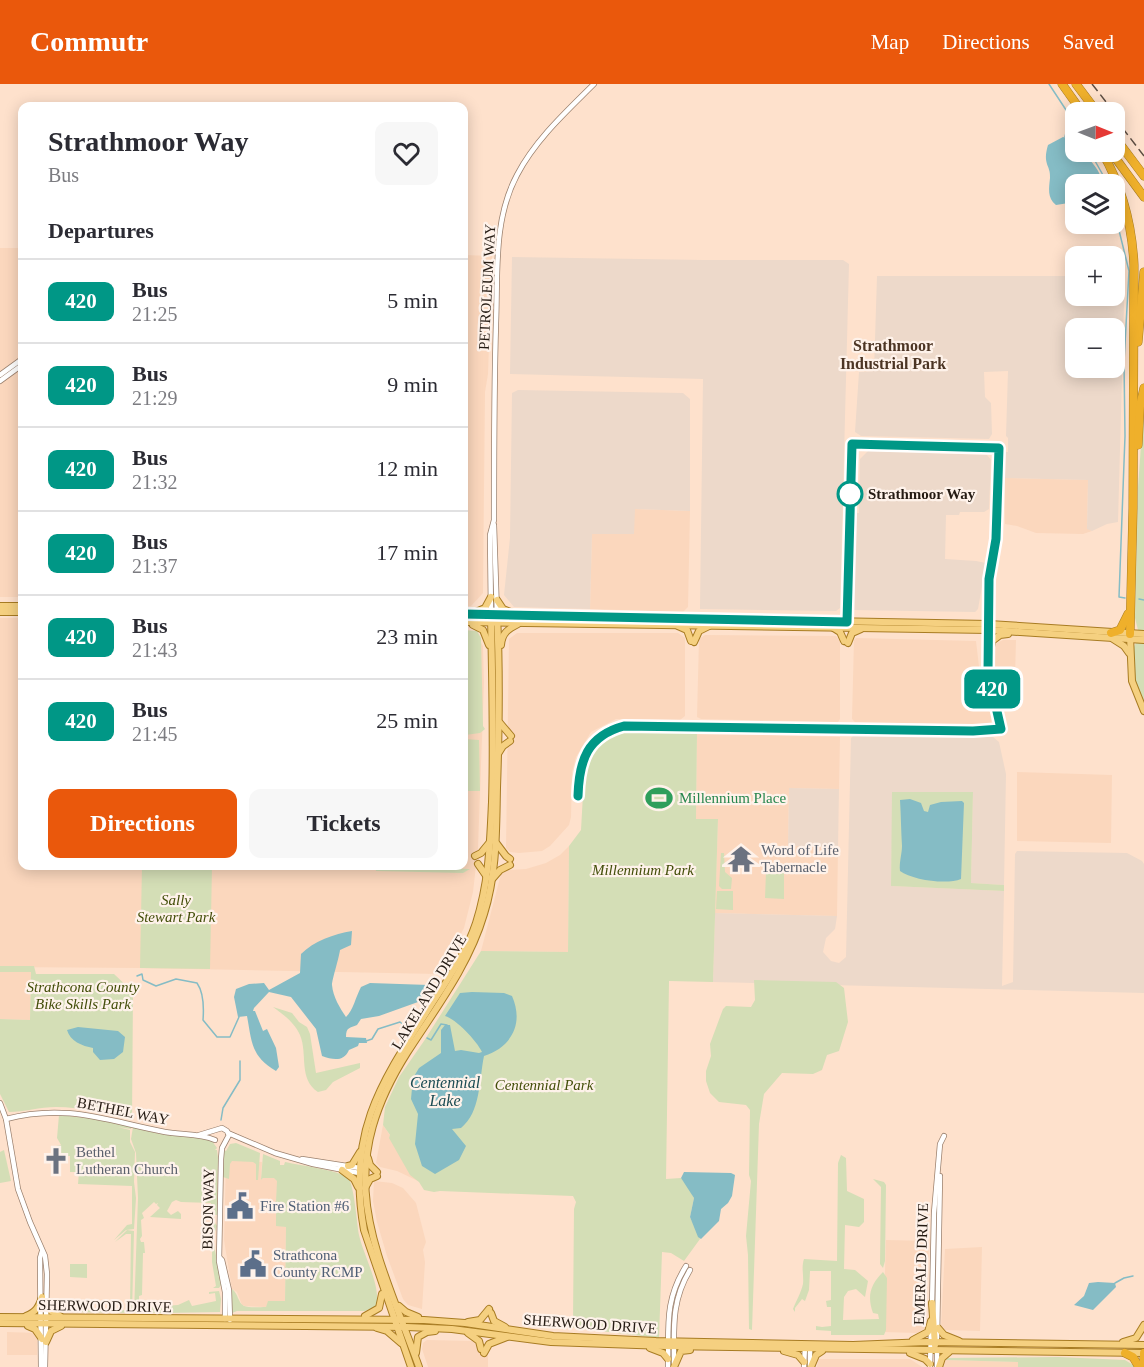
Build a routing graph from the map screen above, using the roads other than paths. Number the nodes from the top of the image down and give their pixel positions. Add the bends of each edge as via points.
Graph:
1 (594, 84) edge
2 (1060, 84) edge
3 (1076, 84) edge
4 (1071, 102) edge
5 (1074, 102) edge
6 (1090, 102) edge
7 (1125, 151) edge
8 (1107, 162) edge
9 (1118, 162) edge
10 (1144, 176) edge
11 (1144, 197) edge
12 (1144, 272) edge
13 (18, 362) edge
14 (18, 368) edge
15 (0, 375) edge
16 (0, 381) edge
17 (1144, 388) edge
18 (1133, 405) junction
19 (1133, 509) junction
20 (494, 598) junction
21 (0, 606) edge
22 (18, 606) edge
23 (1130, 607) junction
24 (0, 612) edge
25 (18, 612) edge
26 (468, 616) edge
27 (468, 618) edge
28 (494, 618) junction
29 (521, 619) junction
30 (468, 620) edge
31 (675, 624) junction
32 (713, 625) junction
33 (831, 627) junction
34 (863, 628) junction
35 (1024, 632) junction
36 (1144, 634) edge
37 (1112, 636) junction
38 (1130, 637) junction
39 (1144, 640) edge
40 (1130, 654) junction
41 (988, 664) dead end
42 (499, 666) junction
43 (493, 680) junction
44 (1144, 711) edge
45 (499, 722) junction
46 (498, 755) junction
47 (493, 842) junction
48 (475, 856) dead end
49 (478, 864) dead end
50 (490, 878) junction
51 (0, 1103) edge
52 (6, 1119) junction
53 (215, 1132) junction
54 (228, 1133) junction
55 (199, 1135) junction
56 (944, 1136) dead end
57 (240, 1139) junction
58 (216, 1141) junction
59 (226, 1142) junction
60 (363, 1146) junction
61 (366, 1155) junction
62 (220, 1159) junction
63 (939, 1161) junction
64 (345, 1168) junction
65 (359, 1171) junction
66 (362, 1189) junction
67 (375, 1266) junction
68 (688, 1268) dead end
69 (380, 1281) junction
70 (44, 1300) junction
71 (395, 1301) junction
72 (932, 1303) junction
73 (0, 1317) edge
74 (352, 1318) junction
75 (21, 1320) junction
76 (44, 1320) junction
77 (228, 1320) junction
78 (424, 1320) junction
79 (932, 1320) junction
80 (67, 1321) junction
81 (438, 1321) junction
82 (399, 1322) junction
83 (0, 1323) edge
84 (335, 1326) junction
85 (371, 1326) junction
86 (464, 1327) junction
87 (1144, 1327) edge
88 (444, 1328) junction
89 (938, 1328) junction
90 (512, 1334) junction
91 (44, 1340) junction
92 (907, 1342) junction
93 (962, 1342) junction
94 (981, 1343) junction
95 (402, 1344) junction
96 (671, 1344) junction
97 (641, 1345) junction
98 (934, 1345) junction
99 (1102, 1345) junction
100 (1144, 1345) edge
101 (807, 1346) junction
102 (696, 1347) junction
103 (766, 1348) junction
104 (831, 1349) junction
105 (891, 1350) junction
106 (901, 1351) junction
107 (949, 1352) junction
108 (1125, 1353) junction
109 (1144, 1353) edge
110 (669, 1359) junction
111 (416, 1366) edge
112 (807, 1366) edge
113 (934, 1366) edge
114 (43, 1367) edge
115 (668, 1367) edge
116 (674, 1367) edge
117 (1139, 1367) edge
118 (1144, 1367) edge

1 - 20 street, PETROLEUM WAY via 534,148 516,176 504,209 498,246
2 - 4 highway
2 - 5 highway
3 - 6 highway
7 - 10 highway
8 - 18 highway via 1122,192 1133,243
9 - 11 highway
12 - 18 highway
13 - 15 street
14 - 16 street
17 - 19 highway
18 - 19 highway
19 - 23 highway
20 - 26 main road via 483,610
20 - 28 street, PETROLEUM WAY
20 - 29 main road via 503,609
21 - 22 main road
23 - 37 highway via 1120,630
23 - 38 highway
24 - 25 main road
27 - 28 main road
28 - 29 main road
28 - 42 main road, LAKELAND DRIVE
28 - 43 main road, LAKELAND DRIVE
29 - 31 main road
29 - 37 main road via 989,624
29 - 42 main road via 503,636
30 - 43 main road via 485,632
31 - 32 main road
31 - 32 main road via 687,630 692,641 699,631
32 - 33 main road
33 - 34 main road
33 - 34 main road via 846,642 852,633
34 - 35 main road
35 - 37 main road
35 - 41 main road via 1005,634 992,641
36 - 38 main road
37 - 38 main road
37 - 40 main road
38 - 39 main road
38 - 40 main road
40 - 44 main road via 1132,681
42 - 45 main road, LAKELAND DRIVE
43 - 47 main road, LAKELAND DRIVE
45 - 46 main road, LAKELAND DRIVE
45 - 46 main road via 510,739
46 - 47 main road, LAKELAND DRIVE
47 - 48 main road
47 - 50 main road, LAKELAND DRIVE
47 - 50 main road via 510,862
49 - 50 main road
50 - 60 main road, LAKELAND DRIVE via 470,937 387,1074 370,1114
50 - 61 main road, LAKELAND DRIVE via 488,901 475,940 391,1080 375,1117
51 - 52 street
52 - 55 street, BETHEL WAY via 46,1112 77,1113
52 - 70 street via 18,1189 46,1265
53 - 54 street, BETHEL WAY via 222,1128
53 - 55 street, BETHEL WAY
53 - 58 street, BISON WAY
54 - 57 street
54 - 59 street, BISON WAY
55 - 58 street, BETHEL WAY
56 - 63 street, EMERALD DRIVE
57 - 59 street, BETHEL WAY
57 - 64 street via 293,1158
58 - 59 street, BETHEL WAY
58 - 62 street, BISON WAY
59 - 62 street, BISON WAY
60 - 64 main road via 352,1165
60 - 65 main road, LAKELAND DRIVE
61 - 66 main road, LAKELAND DRIVE
61 - 66 main road via 377,1174
62 - 77 street, BISON WAY via 218,1244
63 - 72 street, EMERALD DRIVE
63 - 89 street, EMERALD DRIVE
64 - 65 street
64 - 66 main road
65 - 66 main road, LAKELAND DRIVE
66 - 67 main road, LAKELAND DRIVE via 364,1230
66 - 71 main road, LAKELAND DRIVE via 372,1237
67 - 69 main road, LAKELAND DRIVE
67 - 82 main road
68 - 96 street via 671,1297
69 - 74 main road via 379,1308 368,1316
69 - 82 main road, LAKELAND DRIVE
70 - 75 main road
70 - 76 street
70 - 80 main road via 51,1311
71 - 78 main road via 406,1312
71 - 82 main road, LAKELAND DRIVE
72 - 79 street, EMERALD DRIVE
72 - 98 main road
73 - 75 main road, SHERWOOD DRIVE
74 - 77 main road, SHERWOOD DRIVE
74 - 82 main road, SHERWOOD DRIVE
75 - 76 main road, SHERWOOD DRIVE
75 - 83 main road, SHERWOOD DRIVE
75 - 91 main road
76 - 80 main road, SHERWOOD DRIVE
76 - 91 street
77 - 80 main road, SHERWOOD DRIVE
78 - 81 main road, SHERWOOD DRIVE
78 - 82 main road, SHERWOOD DRIVE
79 - 92 main road via 928,1332
79 - 98 street, EMERALD DRIVE
80 - 84 main road, SHERWOOD DRIVE
80 - 91 main road
81 - 82 main road
81 - 86 main road, SHERWOOD DRIVE
82 - 84 main road
82 - 85 main road, SHERWOOD DRIVE
82 - 88 main road, SHERWOOD DRIVE
82 - 95 main road, LAKELAND DRIVE
82 - 111 main road, LAKELAND DRIVE
84 - 85 main road, SHERWOOD DRIVE
85 - 95 main road via 387,1331
86 - 88 main road, SHERWOOD DRIVE
86 - 90 main road, SHERWOOD DRIVE
86 - 90 main road via 490,1311 494,1321
86 - 90 main road via 479,1341 483,1351 492,1342
87 - 99 main road via 1133,1341
87 - 100 main road
88 - 111 main road via 418,1337
89 - 93 main road via 944,1335
89 - 98 street, EMERALD DRIVE
90 - 96 main road, SHERWOOD DRIVE
90 - 97 main road, SHERWOOD DRIVE via 551,1342
91 - 114 street
92 - 98 main road, SHERWOOD DRIVE
92 - 101 main road, SHERWOOD DRIVE
93 - 94 main road, SHERWOOD DRIVE
93 - 98 main road, SHERWOOD DRIVE
94 - 98 main road
94 - 99 main road, SHERWOOD DRIVE
95 - 111 main road, LAKELAND DRIVE
96 - 97 main road, SHERWOOD DRIVE
96 - 101 main road, SHERWOOD DRIVE
96 - 102 main road, SHERWOOD DRIVE
96 - 110 street
96 - 116 street
97 - 110 main road via 658,1350
98 - 105 main road
98 - 106 main road, SHERWOOD DRIVE
98 - 107 main road, SHERWOOD DRIVE
98 - 113 street, EMERALD DRIVE
99 - 100 main road, SHERWOOD DRIVE
100 - 109 main road
101 - 103 main road, SHERWOOD DRIVE
101 - 104 main road, SHERWOOD DRIVE
101 - 112 street
102 - 103 main road, SHERWOOD DRIVE
102 - 116 main road via 681,1351
103 - 112 main road via 794,1354
104 - 105 main road, SHERWOOD DRIVE
104 - 112 main road via 818,1353
105 - 106 main road, SHERWOOD DRIVE
106 - 113 main road via 926,1359
107 - 108 main road, SHERWOOD DRIVE
107 - 113 main road
108 - 109 main road, SHERWOOD DRIVE
108 - 117 highway
109 - 118 highway
110 - 115 street

